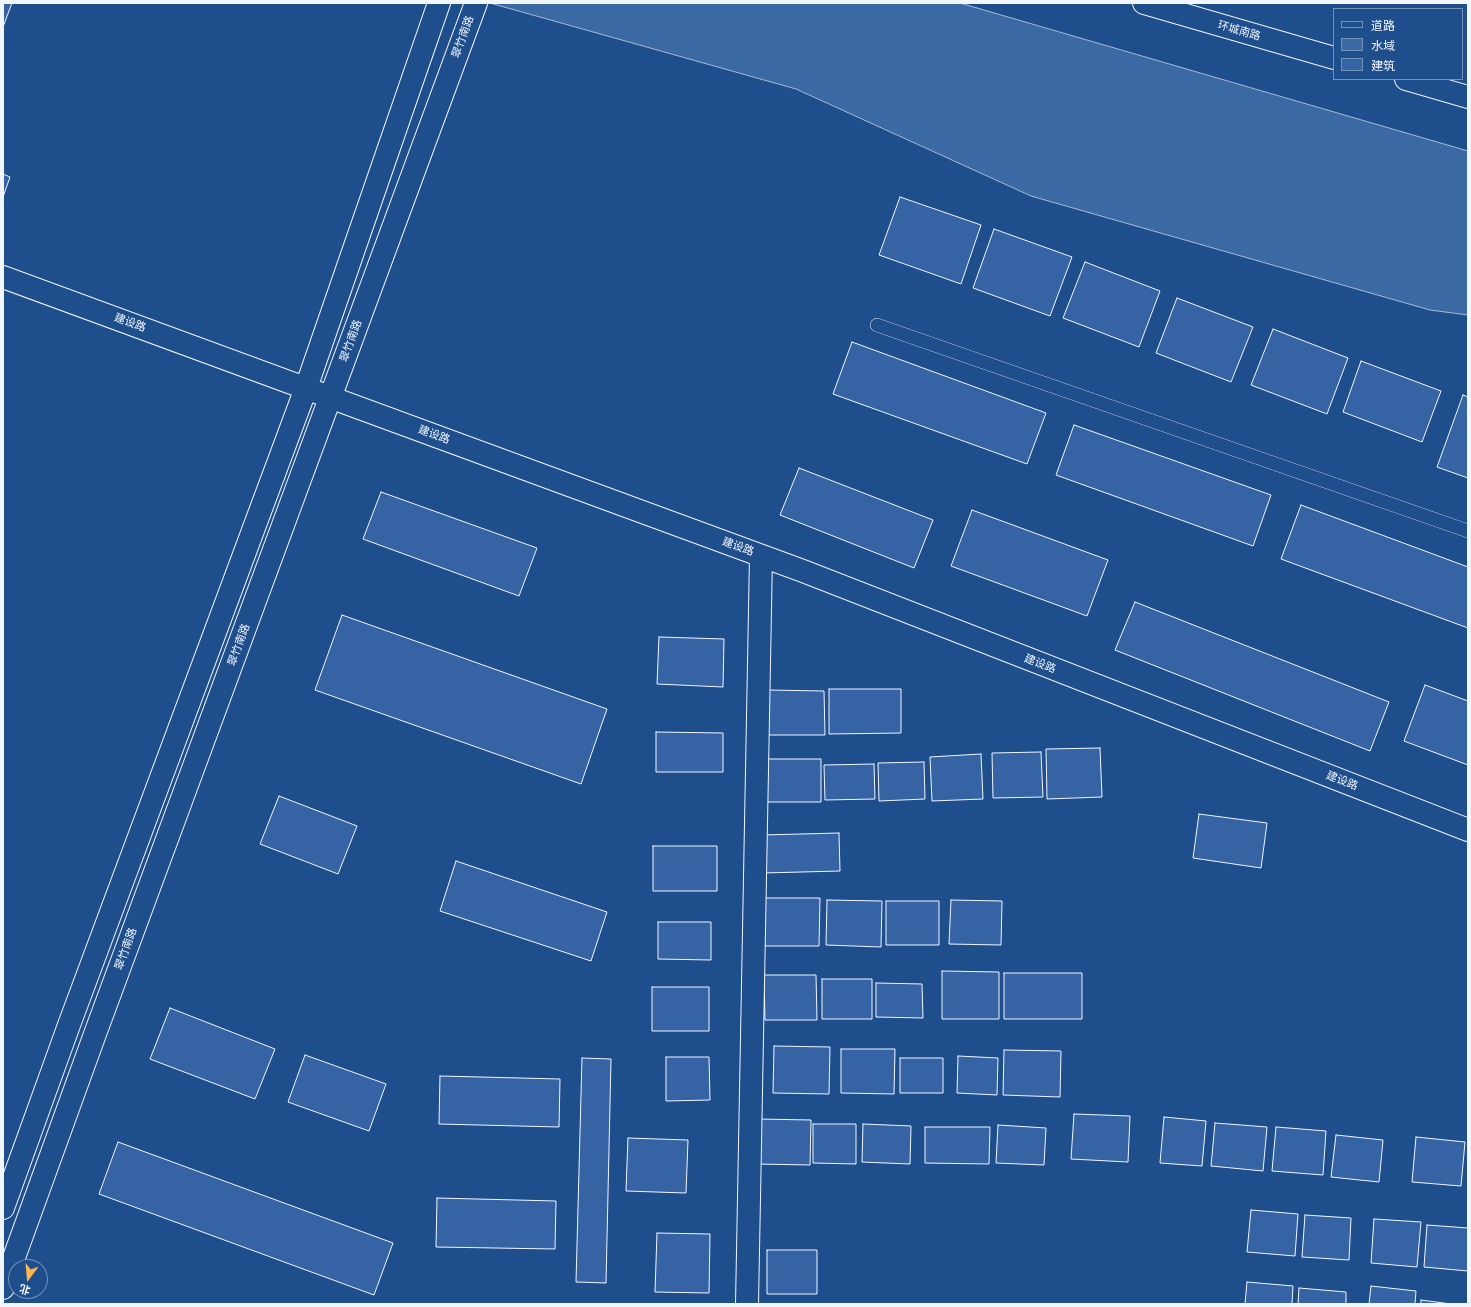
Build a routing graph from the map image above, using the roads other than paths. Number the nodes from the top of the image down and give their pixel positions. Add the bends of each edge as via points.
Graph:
1 (1144, 3) edge
2 (438, 6) edge
3 (473, 10) edge
4 (1333, 58) edge
5 (1409, 80) edge
6 (1468, 97) edge
7 (3, 277) edge
8 (877, 325) dead end
9 (306, 388) junction
10 (331, 397) junction
11 (1468, 531) edge
12 (761, 556) junction
13 (1468, 830) edge
14 (3, 1208) edge
15 (3, 1288) edge
16 (747, 1304) edge

1 - 4 main road, 环城南路
2 - 9 main road
3 - 10 main road, 翠竹南路
5 - 6 main road
7 - 9 main road, 建设路
8 - 11 lane
9 - 10 main road, 建设路
9 - 14 main road
10 - 12 main road, 建设路
10 - 15 main road, 翠竹南路
12 - 13 main road, 建设路
12 - 16 main road

